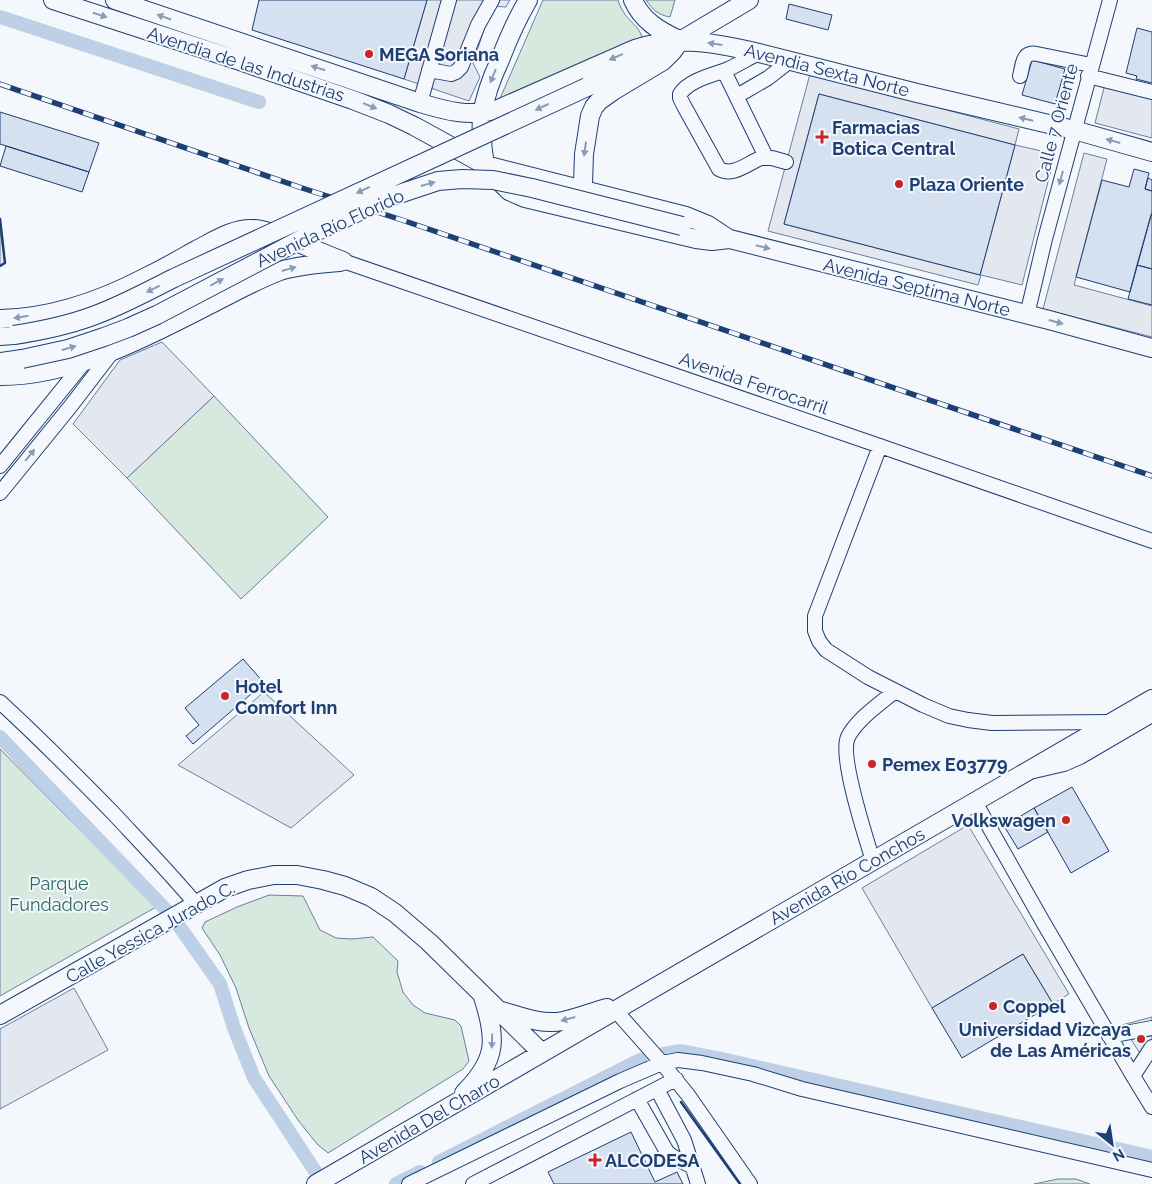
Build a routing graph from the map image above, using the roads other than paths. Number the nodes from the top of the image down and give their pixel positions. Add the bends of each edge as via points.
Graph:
1 (53, 0) edge
2 (115, 0) edge
3 (449, 0) edge
4 (492, 0) edge
5 (528, 0) edge
6 (633, 0) edge
7 (749, 0) edge
8 (1110, 0) edge
9 (680, 40) junction
10 (759, 52) junction
11 (790, 60) junction
12 (429, 70) junction
13 (724, 71) junction
14 (1090, 71) junction
15 (1020, 76) dead end
16 (1152, 92) edge
17 (737, 96) junction
18 (420, 103) junction
19 (482, 114) junction
20 (1074, 130) junction
21 (1152, 152) edge
22 (766, 157) junction
23 (786, 162) dead end
24 (485, 165) junction
25 (584, 190) junction
26 (682, 226) joint
27 (217, 239) junction
28 (729, 239) junction
29 (343, 261) junction
30 (252, 283) junction
31 (1027, 315) junction
32 (0, 319) edge
33 (7, 335) edge
34 (1152, 348) edge
35 (113, 351) junction
36 (86, 360) junction
37 (0, 362) edge
38 (0, 376) edge
39 (43, 413) junction
40 (56, 424) junction
41 (880, 446) junction
42 (2, 463) edge
43 (17, 471) junction
44 (0, 493) edge
45 (1152, 541) edge
46 (894, 691) junction
47 (1152, 699) edge
48 (0, 702) edge
49 (1152, 715) edge
50 (1112, 722) junction
51 (1026, 772) junction
52 (975, 802) junction
53 (873, 861) junction
54 (196, 904) junction
55 (482, 994) junction
56 (632, 1001) junction
57 (497, 1009) junction
58 (616, 1011) junction
59 (0, 1015) edge
60 (1152, 1028) edge
61 (1110, 1036) junction
62 (1152, 1048) edge
63 (542, 1053) junction
64 (662, 1063) junction
65 (1133, 1076) junction
66 (676, 1079) junction
67 (657, 1088) junction
68 (636, 1099) junction
69 (453, 1104) junction
70 (1152, 1107) edge
71 (691, 1166) junction
72 (1152, 1170) edge
73 (316, 1184) edge
74 (409, 1184) edge
75 (473, 1184) edge
76 (698, 1184) edge
77 (750, 1184) edge

1 -> 24 main road, Avendia de las Industrias via 353,100 414,126
18 -> 2 main road, Avendia de las Industrias
3 - 12 street
4 - 12 street via 459,70 451,74
5 -> 19 main road via 491,82
6 - 9 main road via 651,24
7 - 9 main road
8 - 14 street, Calle 7 Oriente
10 -> 9 main road, Avendia Sexta Norte
9 -> 19 main road via 635,49
9 -> 25 main road via 664,61 613,91 594,107 584,154
9 -> 33 main road, Avenida Río Florido, bridge via 587,87 116,307 65,325
10 - 11 main road, Avendia Sexta Norte
10 - 13 street
11 - 17 street via 768,78
20 -> 11 main road, Avendia Sexta Norte
12 - 18 street
13 - 17 street
13 - 22 street via 683,90 680,94 682,102 719,169 734,171
14 - 15 street via 1030,53
14 - 16 street
14 - 20 street, Calle 7 Oriente
17 - 22 street
18 - 19 main road, Avendia de las Industrias via 460,113
19 - 24 main road
21 -> 20 main road, Avendia Sexta Norte
20 -> 31 street, Calle 7 Oriente
22 - 23 street
24 - 25 main road
24 - 28 main road via 509,191 525,198 696,239
25 - 28 main road via 698,220
26 - 28 main road, Avenida Septima Norte
37 -> 26 main road, Avenida Río Florido, bridge via 68,349 128,328 316,232 390,197 438,181 493,180
27 - 29 main road via 232,232 254,229 284,237
27 - 30 main road via 241,243 254,250 258,266
27 -> 32 main road via 145,278 80,305
28 -> 31 main road, Avenida Septima Norte
30 -> 29 main road via 298,266
29 - 41 street, Avenida Ferrocarril
30 - 35 main road
31 -> 34 main road, Avenida Septima Norte
35 - 36 main road
35 - 40 street
36 - 38 main road via 38,372
36 - 39 street
39 - 40 street
39 - 42 street
43 -> 40 street
41 - 45 street, Avenida Ferrocarril
41 - 46 street via 821,600 814,631 826,650
42 - 43 street
43 - 44 street
46 - 50 street via 949,716 968,720 992,723
46 - 53 street via 858,723 846,746 851,782
47 - 50 main road, Avenida Río Conchos
48 - 54 street via 94,794
49 - 51 street via 1080,757 1048,769
50 - 51 main road, Avenida Río Conchos
51 - 52 main road, Avenida Río Conchos
52 - 53 main road, Avenida Río Conchos
52 - 61 street
53 - 56 main road, Avenida Río Conchos
54 - 55 main road, Calle Yessica Jurado C. via 225,888 274,875 297,875 345,886 372,897 394,913
54 - 59 main road, Calle Yessica Jurado C.
55 - 57 main road, Calle Yessica Jurado C.
55 -> 69 main road via 492,1031 491,1054 475,1082
56 -> 57 main road via 553,1022 540,1022
56 - 58 main road, Avenida Río Conchos
57 - 63 main road, Calle Yessica Jurado C.
58 - 63 main road, Avenida Río Conchos
58 - 64 street
60 - 61 street
61 - 65 street
62 - 65 street
63 - 69 main road, Avenida Del Charro
64 - 66 street
64 - 72 street via 678,1060 702,1062 802,1089
64 - 74 street
65 - 70 street
66 - 67 street
66 - 77 street
67 - 68 street
67 - 71 street via 684,1140
68 - 71 street via 667,1152
68 - 75 street
69 - 73 main road, Avenida Del Charro
71 - 76 street

